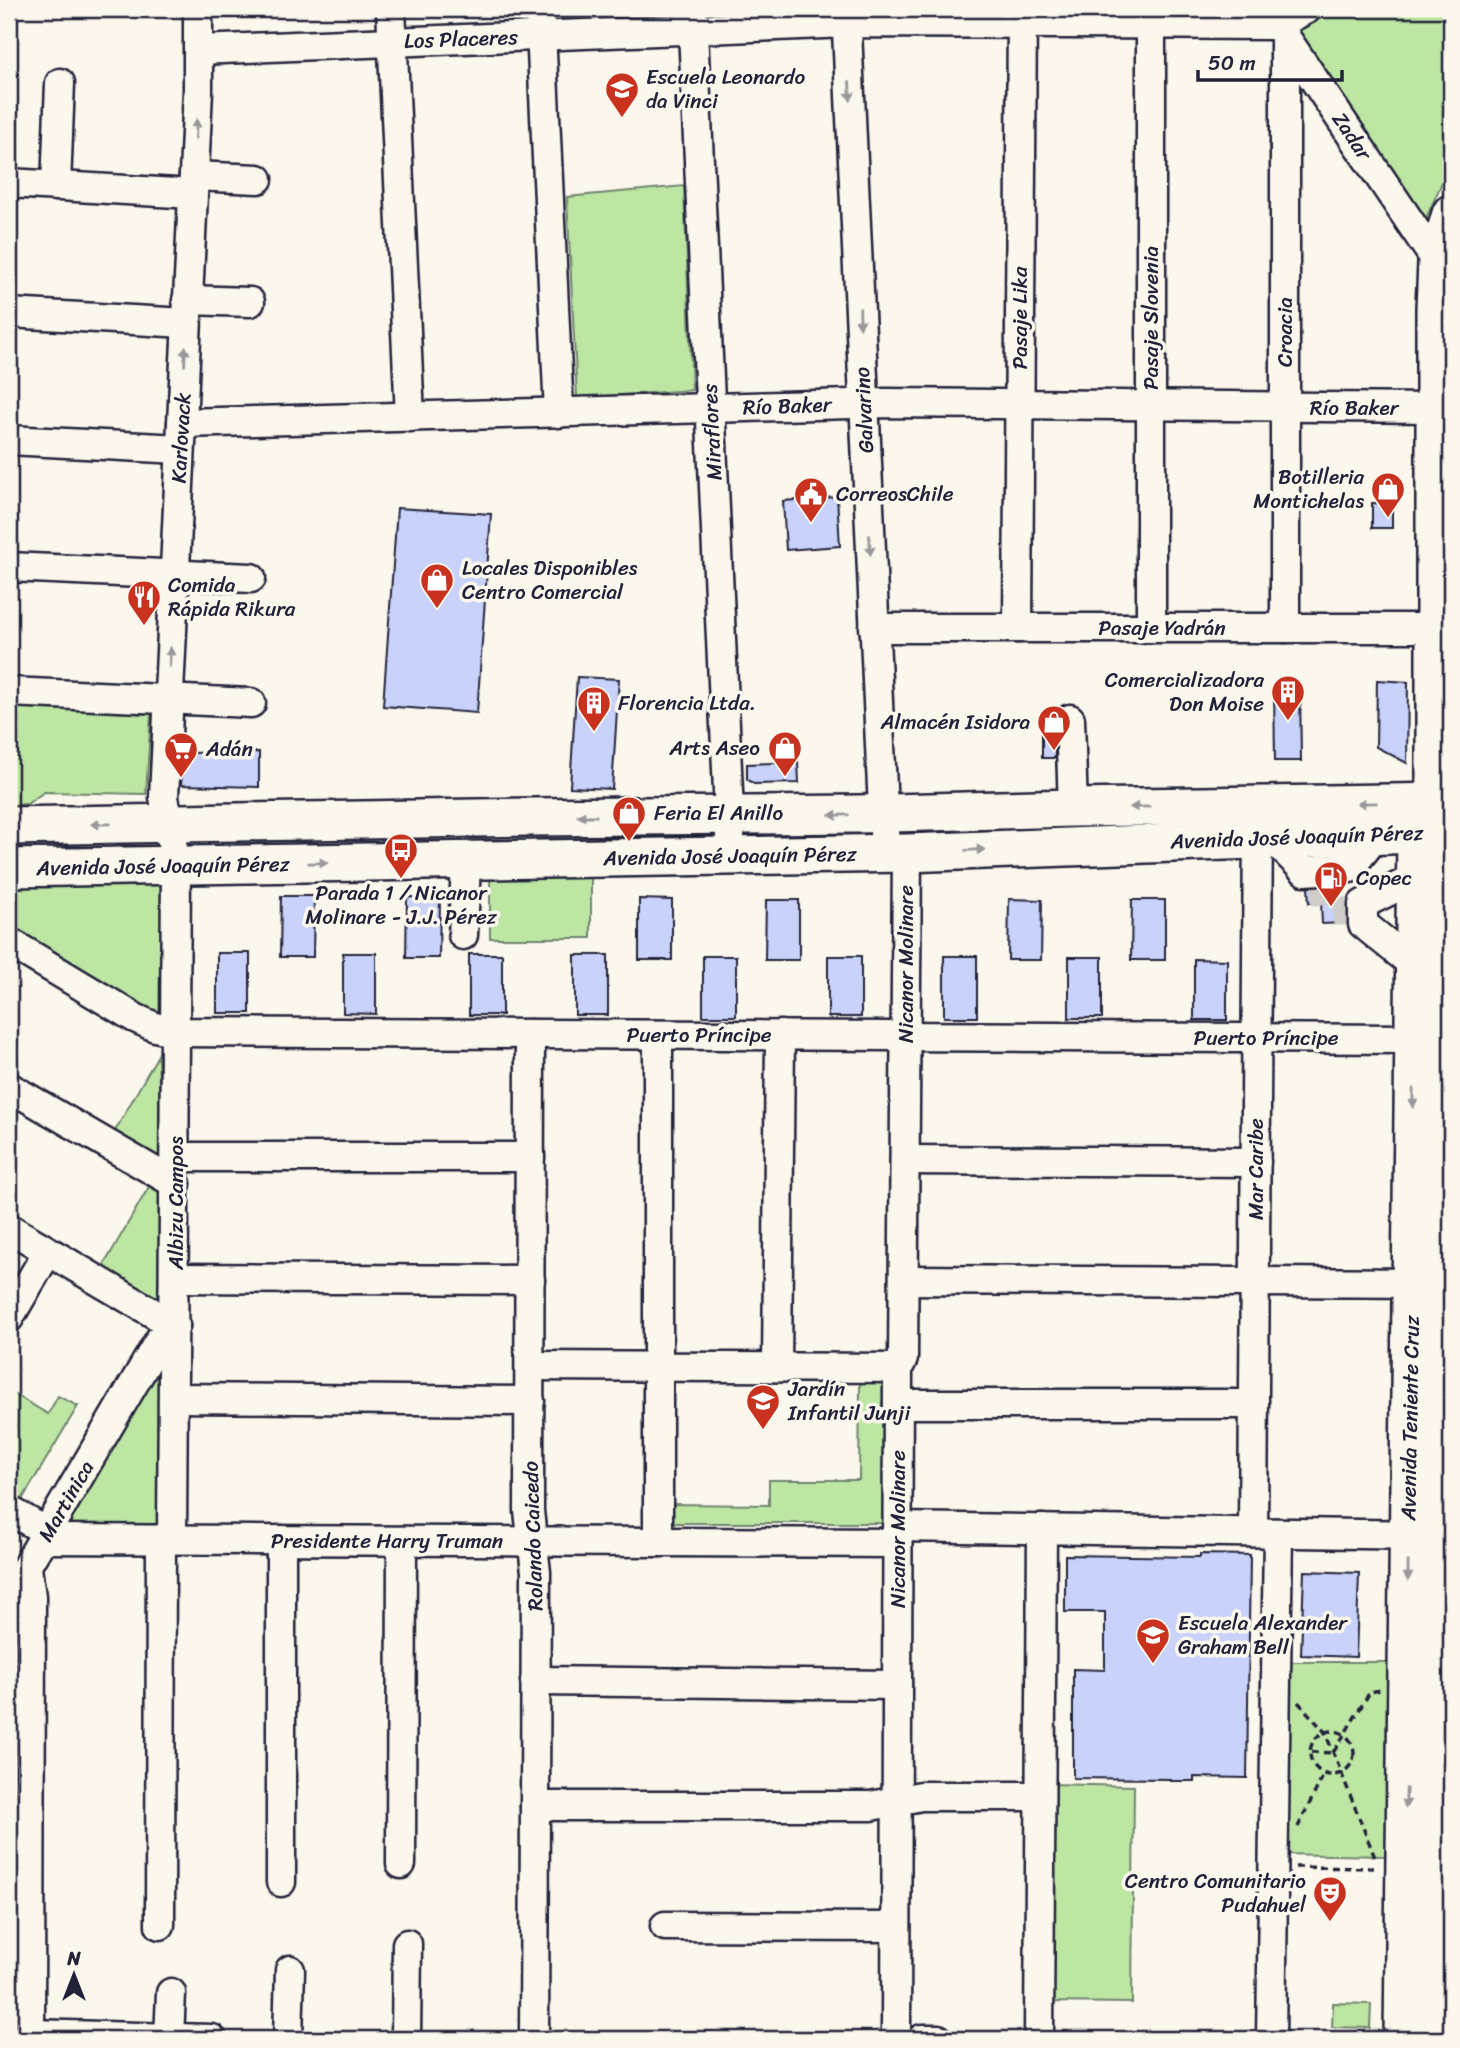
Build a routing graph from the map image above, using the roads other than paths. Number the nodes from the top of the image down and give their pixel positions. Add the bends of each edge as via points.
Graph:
1 (198, 9) edge
2 (391, 9) edge
3 (1307, 9) edge
4 (846, 16) edge
5 (1022, 16) edge
6 (1151, 17) edge
7 (693, 19) edge
8 (541, 22) edge
9 (1276, 23) edge
10 (393, 42) junction
11 (199, 50) junction
12 (60, 83) dead end
13 (258, 179) dead end
14 (9, 183) edge
15 (193, 185) junction
16 (56, 186) junction
17 (1450, 223) edge
18 (1437, 262) junction
19 (250, 302) dead end
20 (187, 311) junction
21 (9, 313) edge
22 (1443, 364) edge
23 (863, 404) junction
24 (1020, 405) junction
25 (1151, 406) junction
26 (1285, 407) junction
27 (711, 408) junction
28 (1435, 408) junction
29 (559, 413) junction
30 (410, 417) junction
31 (181, 436) junction
32 (9, 440) edge
33 (1443, 495) edge
34 (9, 566) edge
35 (174, 575) junction
36 (251, 578) dead end
37 (874, 628) junction
38 (1018, 628) junction
39 (1151, 628) junction
40 (1285, 628) junction
41 (1443, 628) edge
42 (9, 692) edge
43 (168, 699) junction
44 (251, 703) dead end
45 (1070, 719) dead end
46 (1073, 808) junction
47 (884, 814) junction
48 (730, 816) junction
49 (530, 817) junction
50 (1439, 820) edge
51 (169, 822) junction
52 (9, 826) edge
53 (1263, 828) junction
54 (1377, 835) junction
55 (896, 853) junction
56 (730, 856) junction
57 (529, 859) junction
58 (466, 861) junction
59 (176, 866) junction
60 (9, 868) edge
61 (1415, 878) junction
62 (463, 935) dead end
63 (9, 942) edge
64 (1436, 980) edge
65 (176, 1032) junction
66 (530, 1034) junction
67 (658, 1035) junction
68 (780, 1035) junction
69 (906, 1036) junction
70 (1256, 1038) junction
71 (1414, 1039) junction
72 (9, 1087) edge
73 (530, 1157) junction
74 (905, 1160) junction
75 (1256, 1162) junction
76 (176, 1171) junction
77 (9, 1228) edge
78 (48, 1251) junction
79 (175, 1278) junction
80 (530, 1280) junction
81 (904, 1280) junction
82 (1255, 1282) junction
83 (1425, 1283) junction
84 (9, 1318) edge
85 (175, 1326) junction
86 (1444, 1343) edge
87 (531, 1366) junction
88 (658, 1367) junction
89 (778, 1367) junction
90 (898, 1368) junction
91 (174, 1398) junction
92 (530, 1401) junction
93 (898, 1404) junction
94 (1254, 1404) junction
95 (9, 1510) edge
96 (1042, 1529) junction
97 (1266, 1533) junction
98 (897, 1535) junction
99 (1422, 1535) junction
100 (45, 1536) junction
101 (167, 1539) junction
102 (281, 1540) junction
103 (402, 1541) junction
104 (533, 1541) junction
105 (658, 1542) junction
106 (27, 1568) junction
107 (9, 1596) edge
108 (1431, 1674) edge
109 (535, 1681) junction
110 (897, 1685) junction
111 (20, 1794) edge
112 (1040, 1796) junction
113 (897, 1800) junction
114 (535, 1806) junction
115 (401, 1864) dead end
116 (281, 1882) dead end
117 (20, 1912) edge
118 (160, 1925) dead end
119 (665, 1926) dead end
120 (896, 1927) junction
121 (407, 1944) dead end
122 (290, 1970) dead end
123 (20, 1985) edge
124 (171, 1993) dead end
125 (30, 2037) edge
126 (169, 2038) edge
127 (212, 2039) edge
128 (288, 2039) edge
129 (406, 2039) edge
130 (534, 2039) edge
131 (896, 2039) edge
132 (922, 2039) edge
133 (939, 2039) edge
134 (1039, 2039) edge
135 (1271, 2039) edge
136 (1403, 2039) edge
137 (1430, 2039) edge

1 - 11 street, Karlovack
2 - 10 street
3 - 9 street, Los Placeres
4 - 5 street, Los Placeres
4 - 7 street, Los Placeres
4 -> 23 street, Galvarino
5 - 6 street, Los Placeres
5 - 24 street, Pasaje Lika
6 - 9 street, Los Placeres
6 - 25 street, Pasaje Slovenia
7 - 8 street, Los Placeres
7 - 27 street, Miraflores
8 - 10 street, Los Placeres
8 - 29 street
9 - 18 street, Zadar
9 - 26 street, Croacia
10 - 11 street, Los Placeres
10 - 30 street
15 -> 11 street, Karlovack
12 - 16 street
13 - 15 street
14 - 16 street
15 - 16 street
15 - 20 street, Karlovack
17 - 18 main road, Avenida Teniente Cruz
18 - 22 main road, Avenida Teniente Cruz
19 - 20 street
20 - 21 street
31 -> 20 street, Karlovack
22 - 28 main road, Avenida Teniente Cruz
23 - 24 street, Río Baker
23 - 27 street, Río Baker
23 -> 37 street, Galvarino
24 - 25 street, Río Baker
24 - 38 street, Pasaje Lika
25 - 26 street, Río Baker
25 - 39 street, Pasaje Slovenia
26 - 28 street, Río Baker
26 - 40 street, Croacia
27 - 29 street, Río Baker
27 - 48 street, Miraflores
28 - 33 main road, Avenida Teniente Cruz
29 - 30 street, Río Baker
30 - 31 street, Río Baker
31 - 32 street, Río Baker
31 - 35 street, Karlovack
33 - 41 main road, Avenida Teniente Cruz
34 - 35 street
35 - 36 street
43 -> 35 street, Karlovack
37 - 38 street, Pasaje Yadrán
37 - 47 street, Galvarino
38 - 39 street, Pasaje Yadrán
39 - 40 street, Pasaje Yadrán
40 - 41 street, Pasaje Yadrán
41 - 50 main road, Avenida Teniente Cruz
42 - 43 street
43 - 44 street
43 - 51 street, Karlovack via 164,797
45 - 46 street
46 - 47 main road, Avenida José Joaquín Pérez
53 -> 46 main road, Avenida José Joaquín Pérez
47 -> 48 main road, Avenida José Joaquín Pérez
47 - 55 street, Galvarino
48 -> 49 main road, Avenida José Joaquín Pérez
48 - 56 street, Miraflores
49 - 51 main road, Avenida José Joaquín Pérez
49 - 57 main road
50 -> 53 main road, Avenida José Joaquín Pérez
50 - 54 main road, Avenida José Joaquín Pérez
50 - 61 main road, Avenida Teniente Cruz
50 - 64 main road, Avenida Teniente Cruz
51 -> 52 main road, Avenida José Joaquín Pérez
51 - 59 street, Karlovack
53 - 54 main road, Avenida José Joaquín Pérez
53 - 54 street via 1306,871 1325,873 1350,868
55 -> 53 main road, Avenida José Joaquín Pérez
53 - 70 street, Mar Caribe
55 - 56 main road, Avenida José Joaquín Pérez
55 - 69 street, Nicanor Molinare
56 - 57 main road, Avenida José Joaquín Pérez
57 - 58 main road, Avenida José Joaquín Pérez
59 -> 58 main road, Avenida José Joaquín Pérez
58 - 62 street
59 - 60 main road, Avenida José Joaquín Pérez
59 - 65 street, Albizu Campos
61 - 64 main road, Avenida Teniente Cruz
61 - 64 street via 1357,910 1363,924
63 - 65 street, Puerto Príncipe via 135,1018
64 - 71 main road, Avenida Teniente Cruz
64 - 83 main road, Avenida Teniente Cruz
65 - 66 street, Puerto Príncipe
65 - 76 street, Albizu Campos
66 - 67 street, Puerto Príncipe
66 - 73 street, Rolando Caicedo
67 - 68 street, Puerto Príncipe
67 - 88 street
68 - 69 street, Puerto Príncipe
68 - 89 street
69 - 70 street, Puerto Príncipe
69 - 74 street, Nicanor Molinare
70 - 71 street, Puerto Príncipe
70 - 75 street, Mar Caribe
71 -> 83 main road, Avenida Teniente Cruz
72 - 76 street
73 - 76 street
73 - 80 street, Rolando Caicedo
74 - 75 street
74 - 81 street, Nicanor Molinare
75 - 82 street, Mar Caribe
76 - 79 street, Albizu Campos
77 - 78 street
78 - 84 street
78 - 85 street
79 - 80 street
79 - 85 street, Albizu Campos
80 - 87 street, Rolando Caicedo
81 - 82 street
81 - 90 street, Nicanor Molinare via 903,1359
82 - 83 street
82 - 94 street, Mar Caribe
83 - 86 main road, Avenida Teniente Cruz
83 - 99 main road, Avenida Teniente Cruz
85 - 91 street, Albizu Campos
85 - 100 street, Martinica via 160,1339
86 - 99 main road, Avenida Teniente Cruz
87 - 88 street
87 - 92 street, Rolando Caicedo
88 - 89 street
88 - 105 street
89 - 90 street
90 - 93 street, Nicanor Molinare
91 - 92 street
91 - 101 street, Albizu Campos
92 - 104 street, Rolando Caicedo
93 - 94 street
93 - 98 street, Nicanor Molinare
94 - 97 street, Mar Caribe
95 - 100 street
96 - 97 street, Presidente Harry Truman
96 - 98 street, Presidente Harry Truman
96 - 112 street
97 - 99 street, Presidente Harry Truman
97 - 135 street, Mar Caribe via 1276,1682
98 - 105 street, Presidente Harry Truman
98 - 110 street, Nicanor Molinare
99 - 108 main road, Avenida Teniente Cruz
100 - 101 street, Presidente Harry Truman
100 - 106 street, Martinica
101 - 102 street, Presidente Harry Truman
101 - 118 street, Albizu Campos
102 - 103 street, Presidente Harry Truman
102 - 116 street
103 - 104 street, Presidente Harry Truman
103 - 115 street
104 - 105 street, Presidente Harry Truman
104 - 109 street, Rolando Caicedo
106 - 107 street, Martinica
106 - 111 street via 31,1596
108 -> 136 main road, Avenida Teniente Cruz
108 - 137 main road, Avenida Teniente Cruz
109 - 110 street
109 - 114 street, Rolando Caicedo
110 - 113 street, Nicanor Molinare
111 - 117 street
112 - 113 street
112 - 134 street
113 - 114 street via 871,1805
113 - 120 street, Nicanor Molinare
114 - 130 street, Rolando Caicedo
117 - 123 street
119 - 120 street
120 - 131 street, Nicanor Molinare
121 - 129 street
122 - 128 street
123 - 125 street
124 - 126 street
125 - 126 street
126 - 127 street
132 - 133 street

